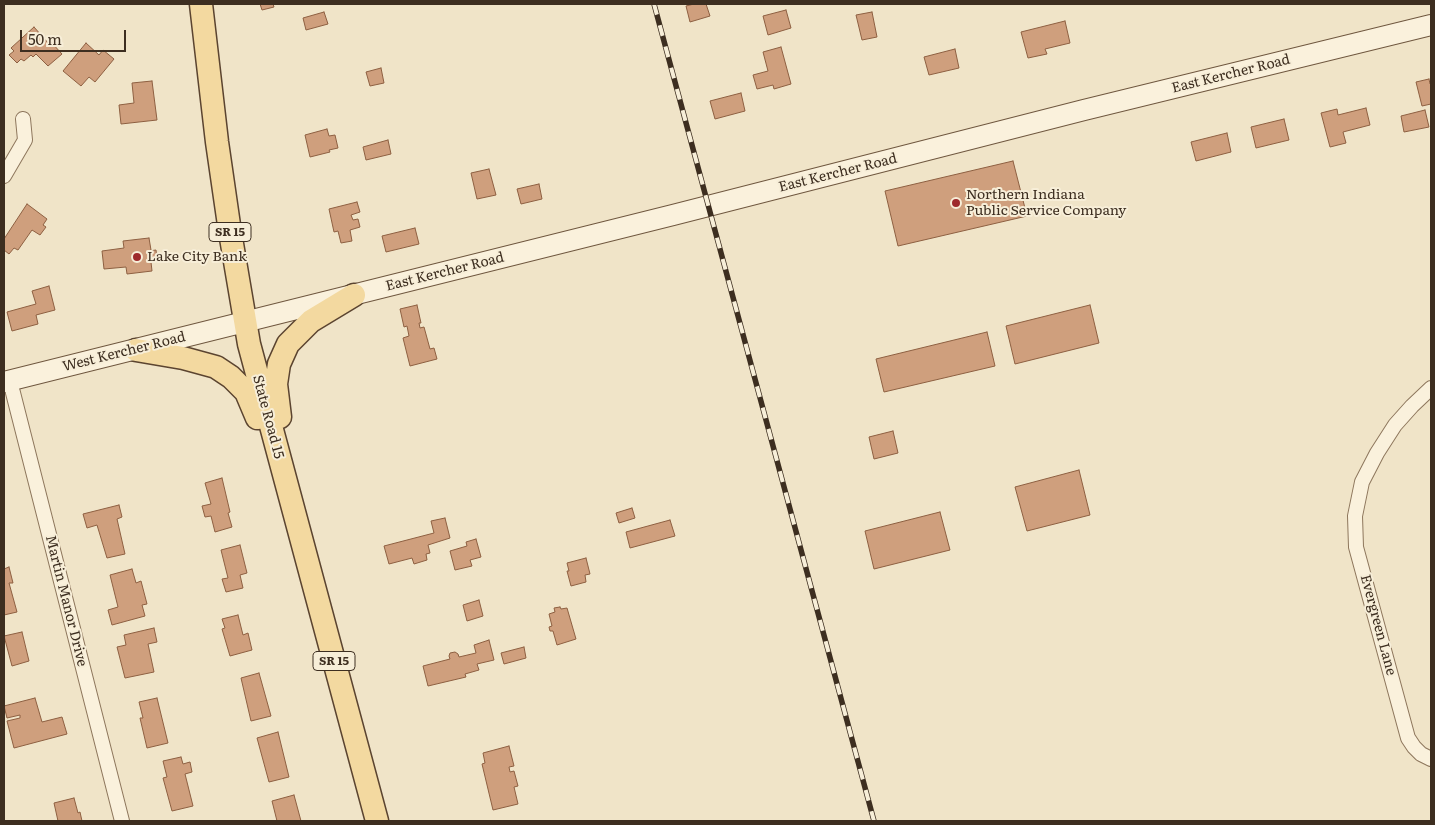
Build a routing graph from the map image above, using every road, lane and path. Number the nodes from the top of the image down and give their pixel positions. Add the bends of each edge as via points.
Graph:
1 (201, 4) edge
2 (1431, 25) edge
3 (23, 120) dead end
4 (4, 176) edge
5 (354, 295) junction
6 (245, 322) junction
7 (136, 350) junction
8 (7, 382) edge
9 (1431, 388) edge
10 (290, 500) junction
11 (1431, 759) edge
12 (122, 821) edge
13 (377, 821) edge

1 - 6 main road, State Road 15 / SR 15 via 217,142
2 - 5 main road, East Kercher Road
3 - 4 street via 25,140
5 - 6 main road, East Kercher Road
5 - 10 main road via 311,321 288,344 279,364 276,384
6 - 7 main road, West Kercher Road
6 - 10 main road, State Road 15 / SR 15
7 - 8 main road, West Kercher Road
7 - 10 main road via 201,362 231,377 246,392
8 - 12 street, Martin Manor Drive
9 - 11 street, Evergreen Lane via 1395,425 1377,453 1362,482 1355,516 1356,547 1408,738 1421,754
10 - 13 main road, State Road 15 / SR 15

